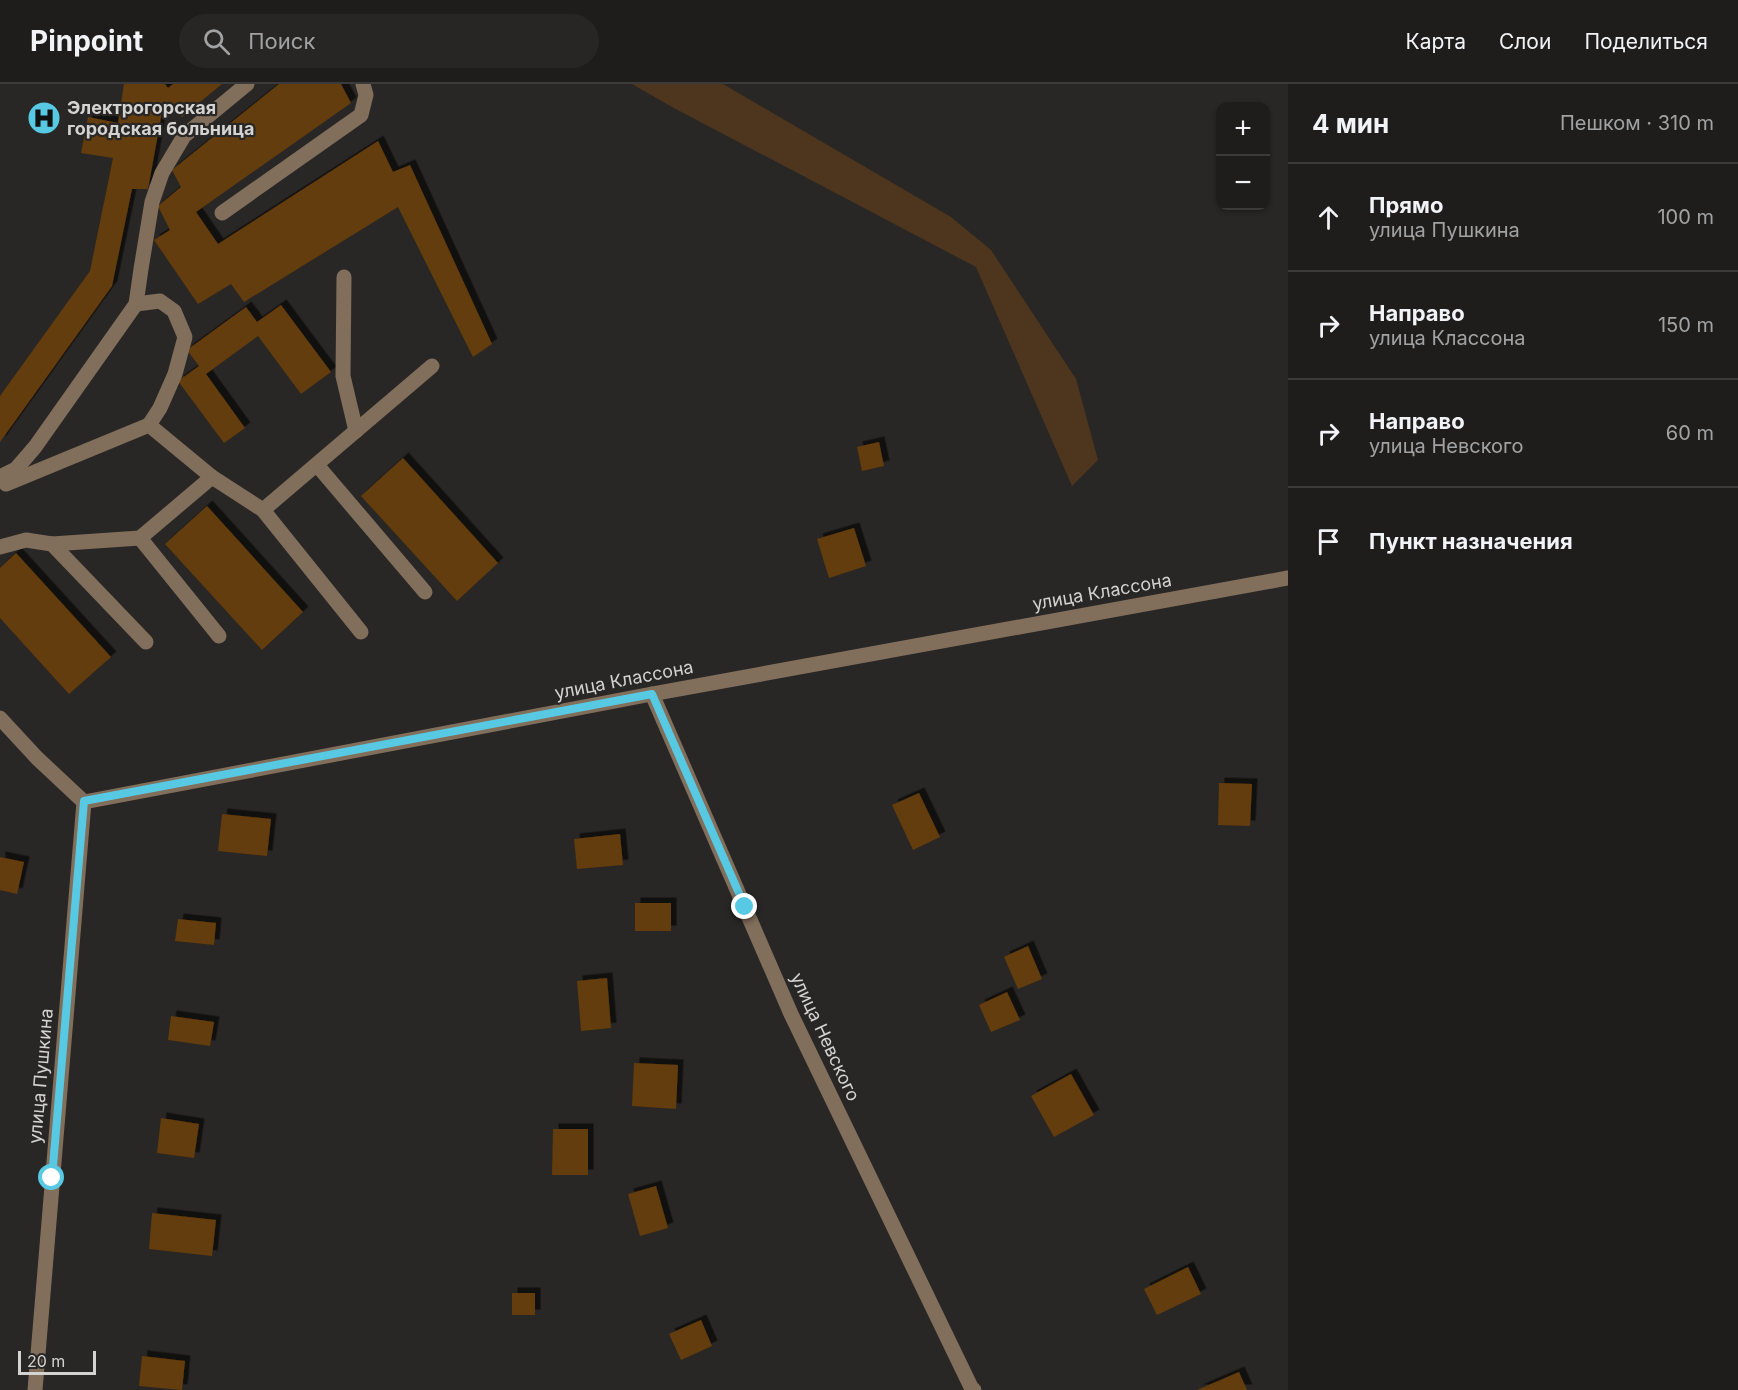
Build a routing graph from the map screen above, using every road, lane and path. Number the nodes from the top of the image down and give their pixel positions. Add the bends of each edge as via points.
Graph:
1 (248, 84) edge
2 (363, 84) edge
3 (222, 213) dead end
4 (344, 277) dead end
5 (136, 304) junction
6 (432, 366) dead end
7 (150, 425) junction
8 (356, 431) junction
9 (317, 465) junction
10 (0, 477) edge
11 (212, 477) junction
12 (0, 486) edge
13 (263, 510) junction
14 (140, 538) junction
15 (52, 544) junction
16 (0, 547) edge
17 (1288, 578) edge
18 (425, 592) dead end
19 (361, 633) dead end
20 (219, 636) dead end
21 (146, 642) dead end
22 (652, 694) junction
23 (0, 718) edge
24 (84, 801) junction
25 (971, 1389) edge
26 (35, 1390) edge

1 - 5 street via 184,136 162,173 152,202
2 - 3 street via 366,95 361,115
4 - 8 street via 343,376
5 - 7 street via 160,301 174,311 184,337 175,374
5 - 10 street via 35,447 16,469
6 - 8 street
7 - 11 street
7 - 12 street
8 - 9 street
9 - 13 street
9 - 18 street
11 - 13 street
11 - 14 street
13 - 19 street
14 - 15 street
14 - 20 street
15 - 16 street via 26,540
15 - 21 street
17 - 22 street, улица Классона
22 - 24 street, улица Классона
22 - 25 street, улица Невского via 791,1014
23 - 24 street
24 - 26 street, улица Пушкина

